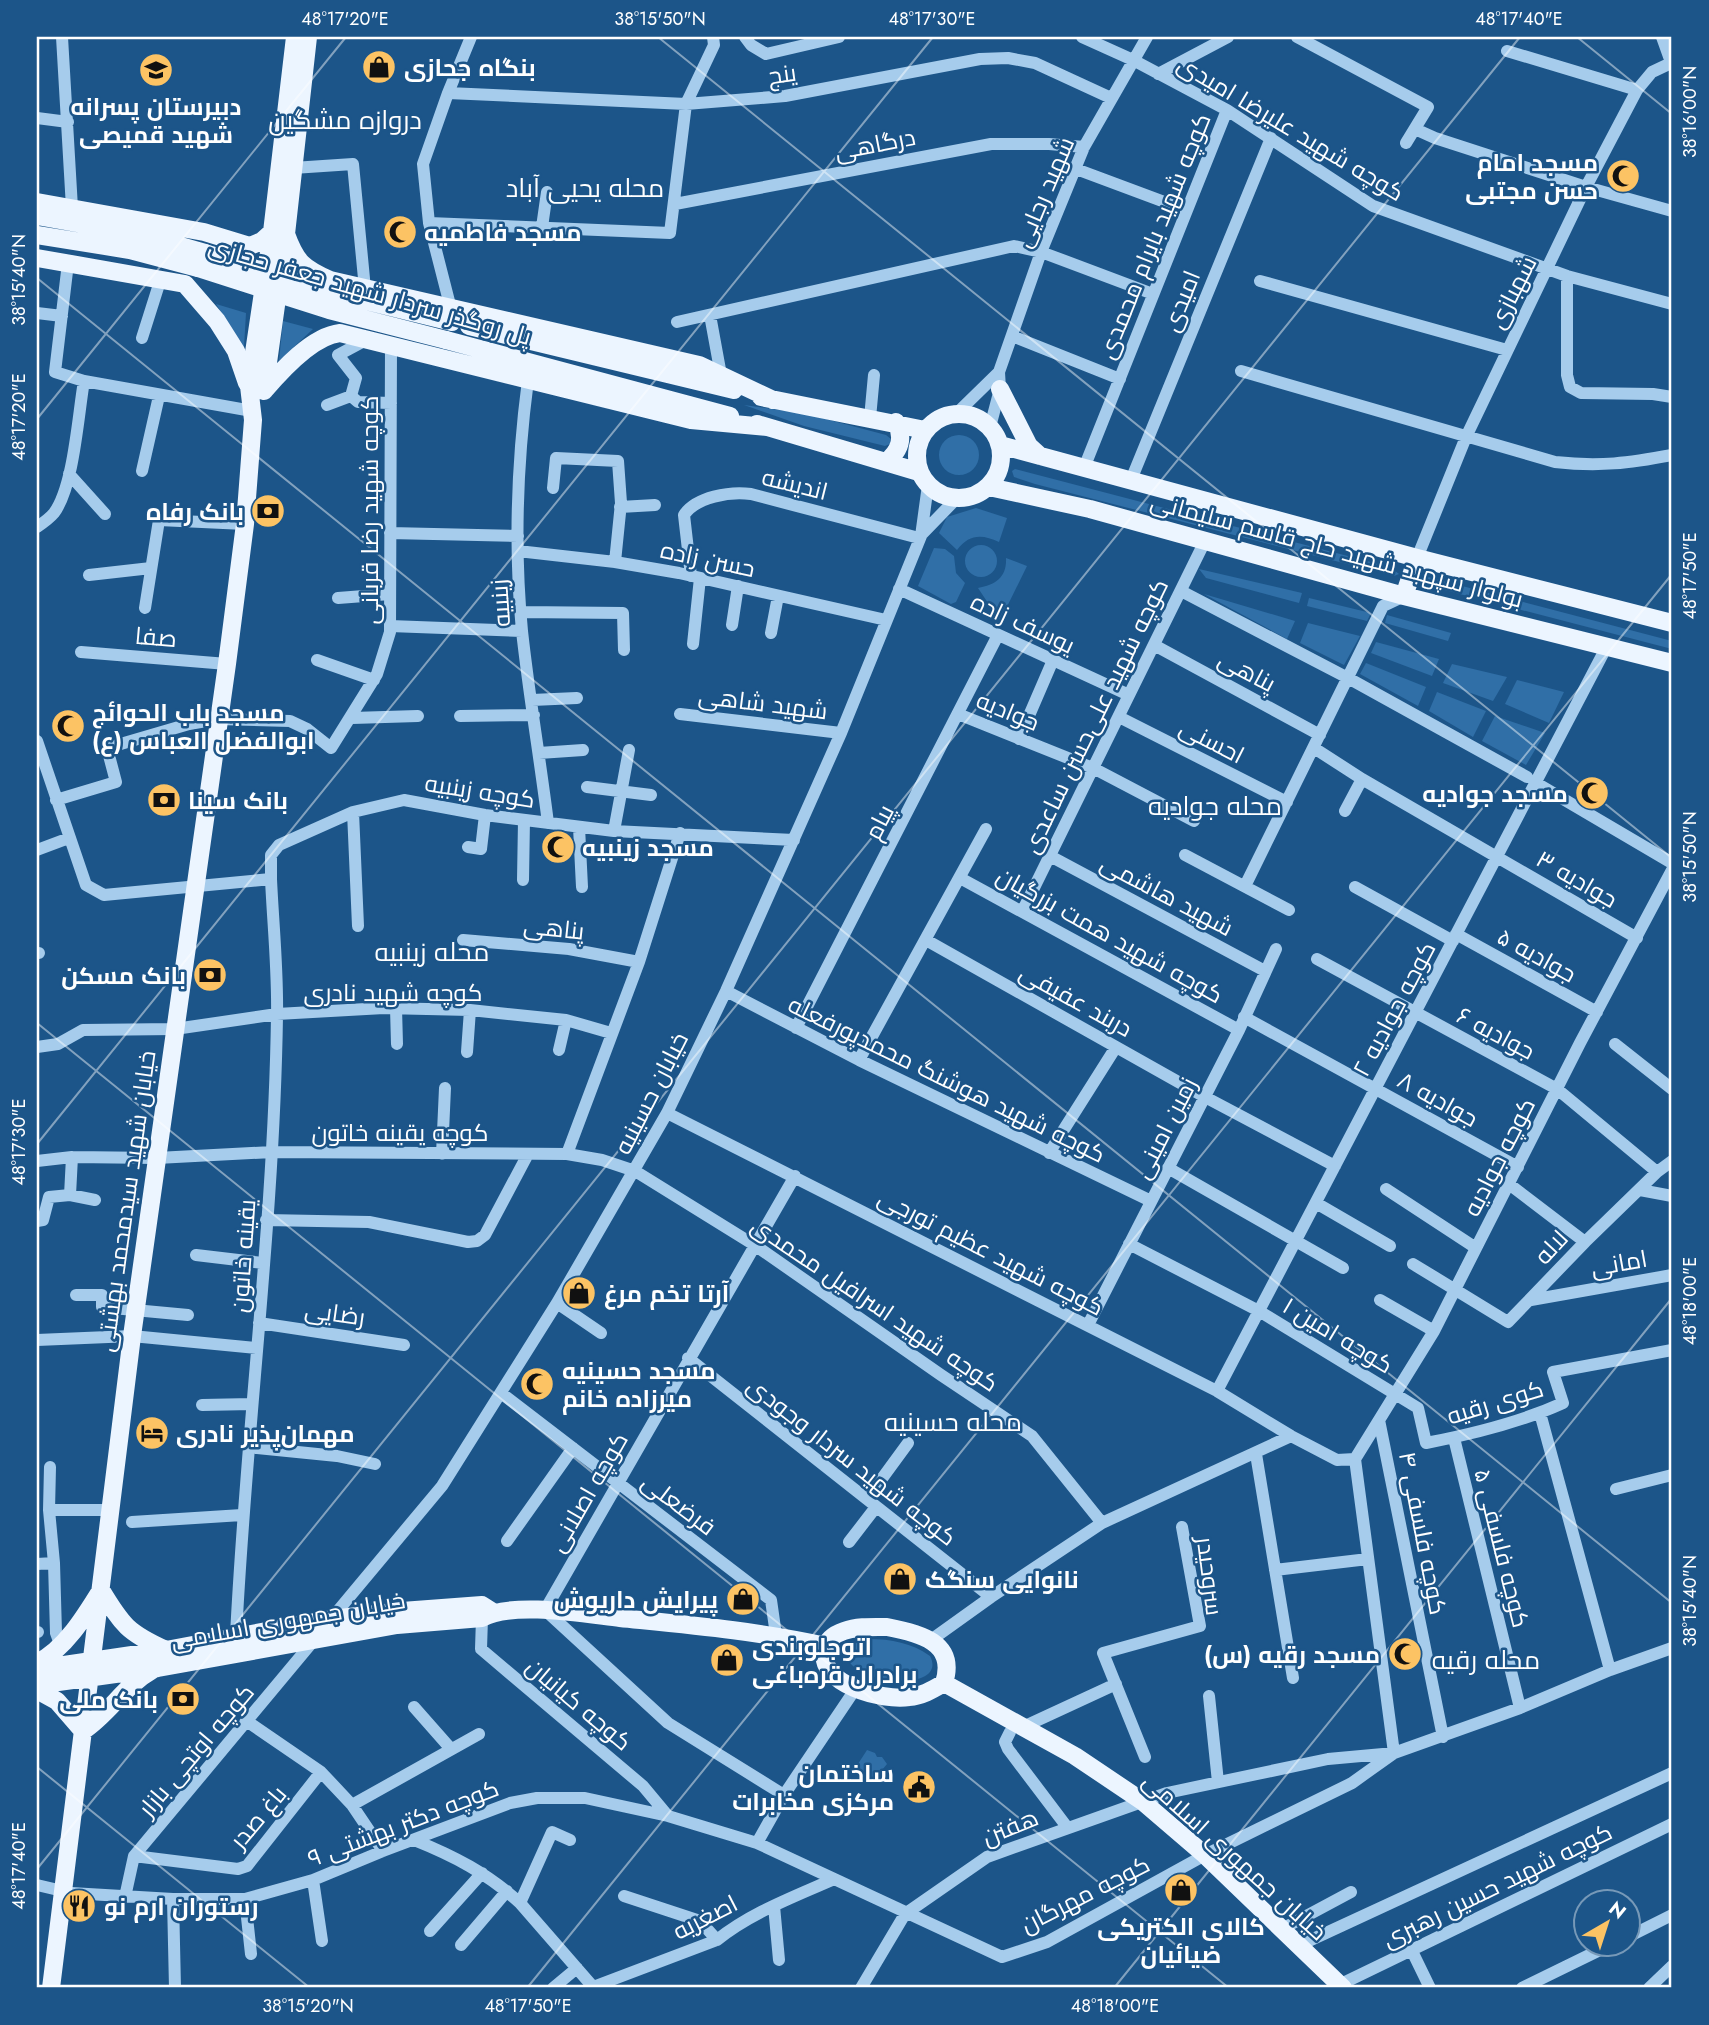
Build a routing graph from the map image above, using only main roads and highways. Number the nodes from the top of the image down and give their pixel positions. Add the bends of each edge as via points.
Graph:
1 (295, 37) edge
2 (308, 37) edge
3 (37, 202) edge
4 (37, 216) edge
5 (204, 232) junction
6 (279, 233) junction
7 (37, 235) edge
8 (37, 258) edge
9 (202, 261) junction
10 (185, 284) junction
11 (451, 316) junction
12 (440, 358) junction
13 (999, 380) road end
14 (256, 389) junction
15 (773, 400) junction
16 (896, 422) junction
17 (767, 427) junction
18 (925, 430) junction
19 (1000, 445) junction
20 (1040, 456) junction
21 (886, 462) junction
22 (923, 479) junction
23 (989, 487) junction
24 (1417, 558) junction
25 (1404, 596) junction
26 (1672, 623) edge
27 (1672, 663) edge
28 (101, 1590) junction
29 (488, 1615) junction
30 (826, 1646) junction
31 (166, 1650) junction
32 (37, 1663) edge
33 (158, 1668) junction
34 (37, 1669) edge
35 (91, 1670) junction
36 (944, 1683) junction
37 (37, 1688) edge
38 (83, 1731) junction
39 (1338, 1987) edge
40 (51, 1988) edge

1 - 6 main road
2 - 6 main road via 293,168
3 - 5 main road
4 - 9 main road, پل روگذر سردار شهید جعفر حجازی via 138,234
5 - 6 main road via 250,246
5 - 10 main road via 215,247 215,265 203,280
6 - 11 main road via 305,269
6 - 14 main road, خیابان شهید سیدمحمد بهشتی
7 - 9 main road, پل روگذر سردار شهید جعفر حجازی
8 - 10 main road
9 - 11 main road, پل روگذر سردار شهید جعفر حجازی, bridge
9 - 17 main road, پل روگذر سردار شهید جعفر حجازی, bridge via 329,310
10 - 14 main road via 217,321
11 - 12 main road via 443,322
11 - 15 main road, پل روگذر سردار شهید جعفر حجازی
11 - 15 main road via 699,365
12 - 14 main road via 340,333 300,354
12 - 17 main road via 691,420
13 - 20 main road via 1029,446
14 - 28 main road, خیابان شهید سیدمحمد بهشتی via 227,664 135,1310
15 - 16 main road
16 - 18 main road
16 - 21 main road via 900,443
17 - 21 main road
18 - 19 main road via 942,417 972,416 990,427
18 - 22 main road via 916,457
19 - 20 main road, بولوار سپهبد شهید حاج قاسم سلیمانی
19 - 23 main road via 1000,468
20 - 24 main road, بولوار سپهبد شهید حاج قاسم سلیمانی
21 - 22 main road
22 - 23 main road via 936,492 956,499
23 - 25 main road, بولوار سپهبد شهید حاج قاسم سلیمانی via 1090,509
24 - 25 main road
24 - 26 main road, بولوار سپهبد شهید حاج قاسم سلیمانی
25 - 27 main road, بولوار سپهبد شهید حاج قاسم سلیمانی
28 - 31 main road via 127,1629
28 - 32 main road via 83,1620
28 - 35 main road, خیابان شهید سیدمحمد بهشتی
29 - 30 main road, خیابان جمهوری اسلامی via 545,1611 776,1635
29 - 31 main road, خیابان جمهوری اسلامی via 482,1605 402,1611 331,1619
29 - 33 main road, خیابان جمهوری اسلامی via 397,1625
30 - 36 main road via 824,1658 837,1677 879,1697 907,1698
30 - 36 main road via 832,1637 861,1628 912,1632 942,1650 948,1664
31 - 35 main road, خیابان جمهوری اسلامی
33 - 35 main road, خیابان جمهوری اسلامی
33 - 38 main road via 136,1679
34 - 35 main road
35 - 37 main road
35 - 38 main road, خیابان شهید سیدمحمد بهشتی
36 - 39 main road, خیابان جمهوری اسلامی via 1017,1730 1074,1756 1142,1801 1205,1854
37 - 38 main road via 57,1701
38 - 40 main road, خیابان شهید سیدمحمد بهشتی

